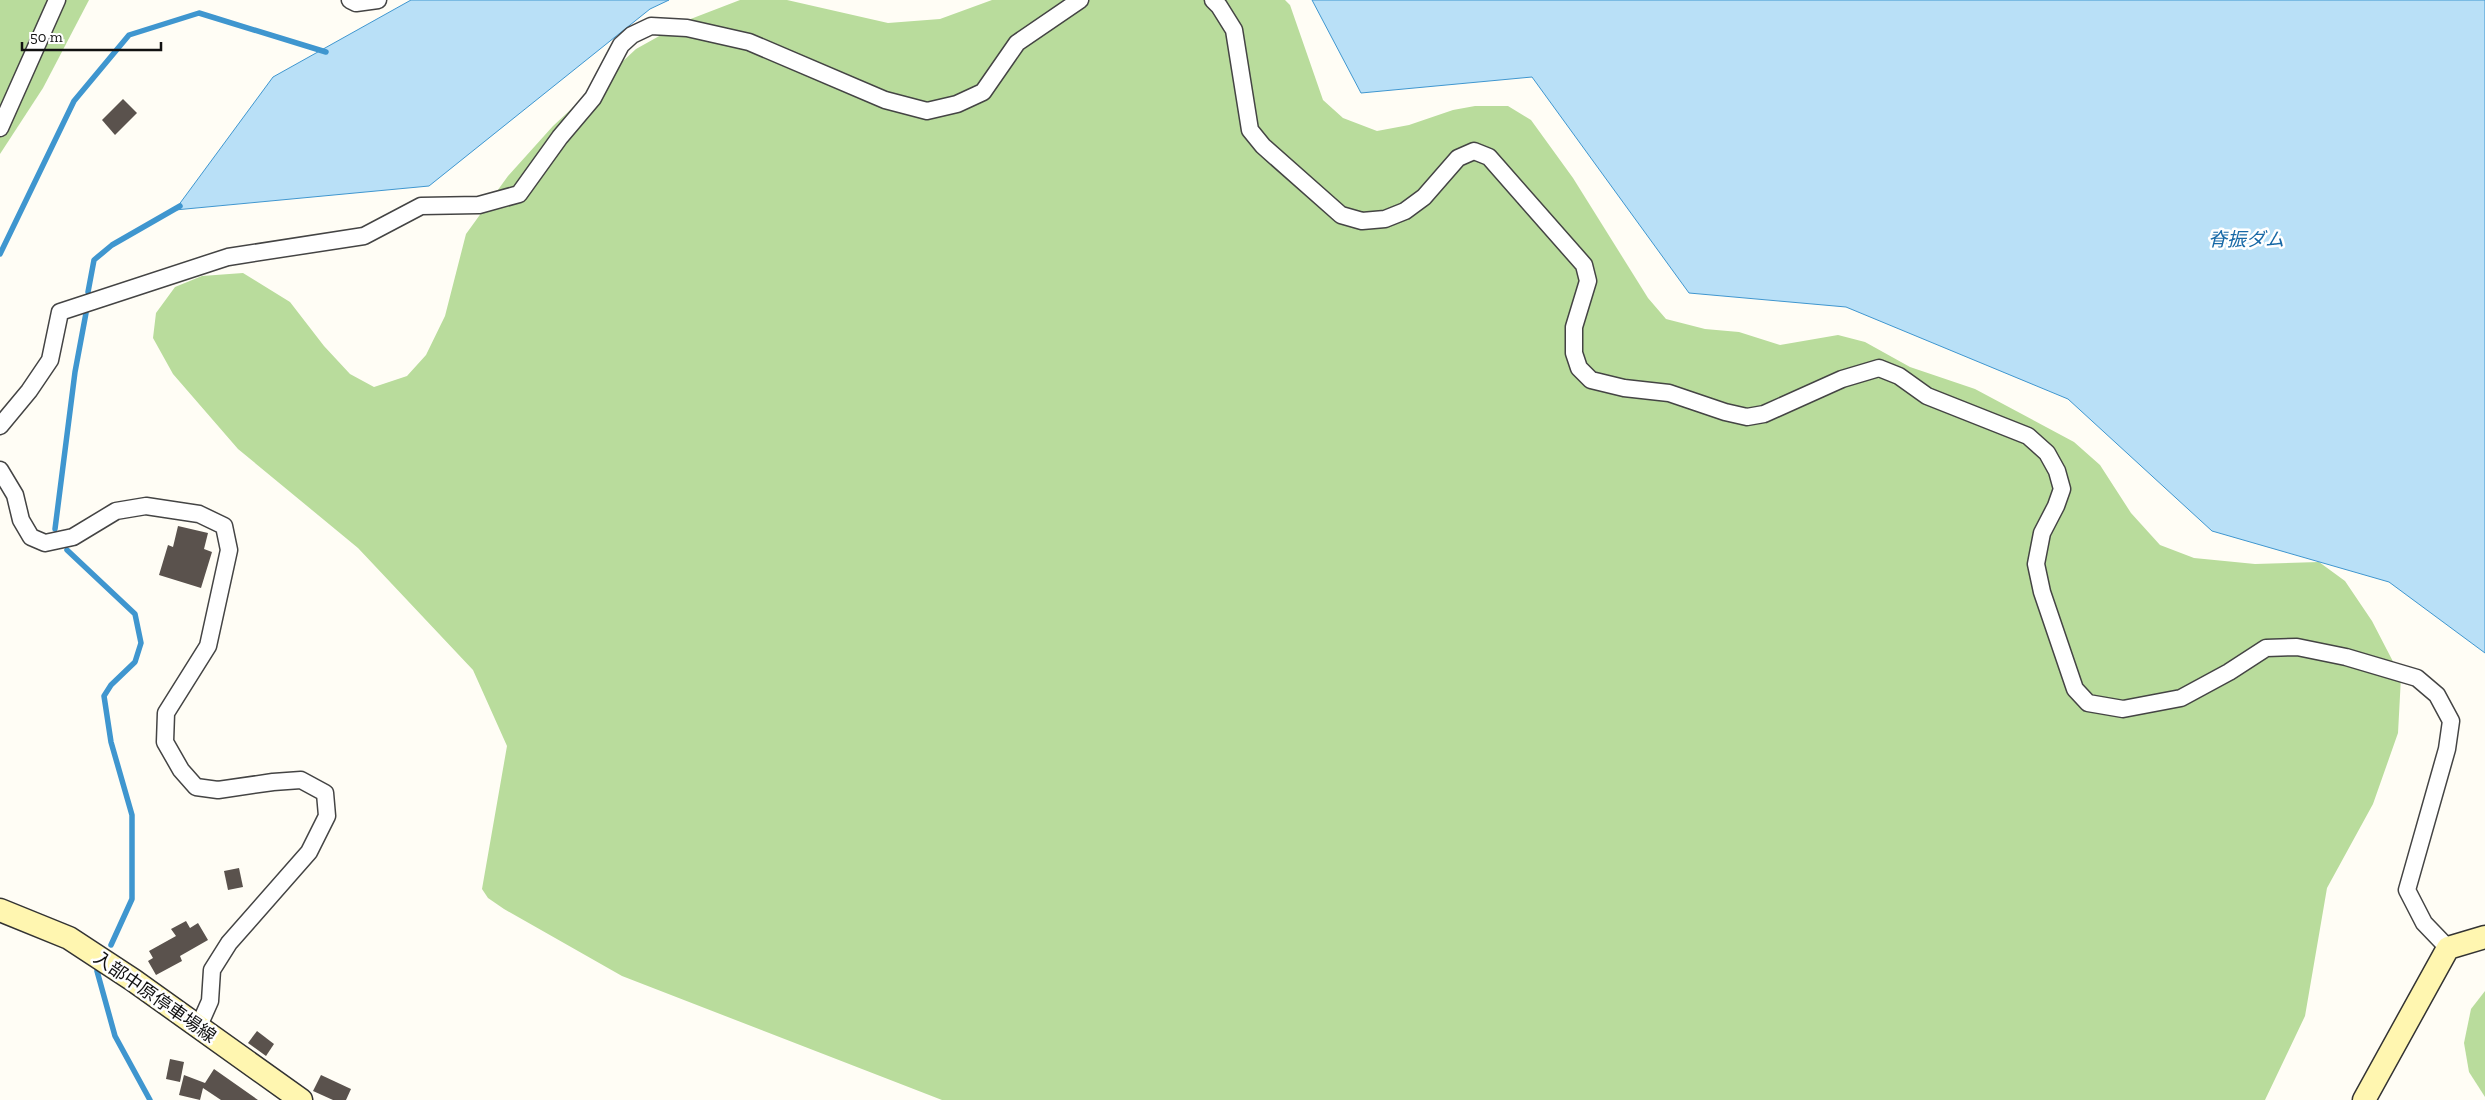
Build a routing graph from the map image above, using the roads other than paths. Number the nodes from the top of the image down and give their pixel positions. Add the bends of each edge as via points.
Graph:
1 (57, 0) edge
2 (350, 0) edge
3 (378, 0) edge
4 (1080, 0) edge
5 (1213, 0) edge
6 (0, 128) edge
7 (0, 426) edge
8 (0, 470) edge
9 (0, 910) edge
10 (2485, 937) edge
11 (2448, 948) junction
12 (198, 1028) junction
13 (301, 1100) edge
14 (2364, 1100) edge

1 - 6 street
2 - 3 street via 356,3
4 - 7 street via 1017,43 983,92 957,104 927,111 885,100 749,42 687,28 651,26 632,35 621,45 593,98 519,194 479,205 421,206 364,236 228,257 60,312 50,360
5 - 11 street via 1234,30 1250,130 1262,146 1341,215 1362,221 1385,219 1405,211 1424,197 1458,158 1474,151 1490,156 1584,265 1588,281 1574,327 1574,353 1579,368 1591,380 1668,393 1747,417 1764,414 1842,379 1879,368 1899,376 1927,396 2028,436 2047,453 2062,489 2042,533 2036,564 2042,592 2075,689 2088,703 2123,709 2181,698 2266,648 2297,648 2346,657 2417,678 2437,695 2451,721 2447,749 2407,890 2424,923
8 - 12 street via 15,495 21,520 31,537 45,543 73,537 116,511 146,506 199,514 224,526 229,550 208,646 166,713 165,742 181,770 196,787 218,790 301,780 325,793 326,816 309,852 229,944 212,970 210,1001
9 - 12 main road, 入部中原停車場線 via 69,938
10 - 11 main road
11 - 14 main road
12 - 13 main road, 入部中原停車場線

